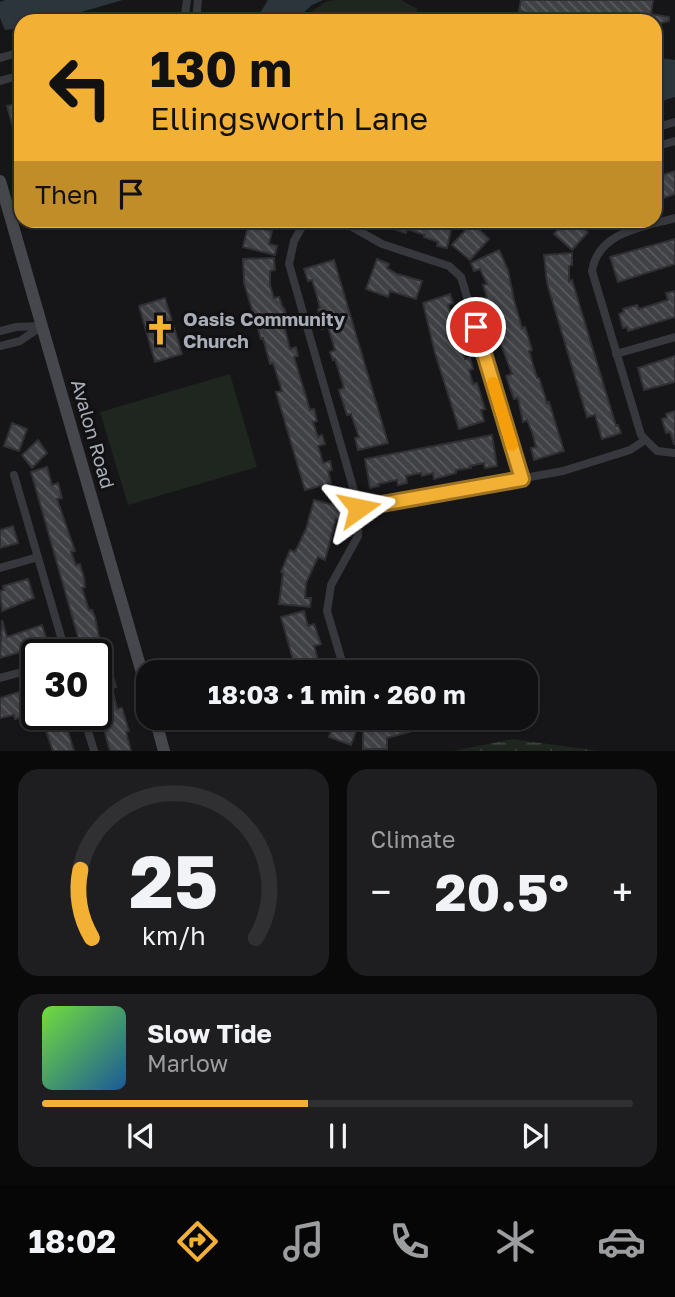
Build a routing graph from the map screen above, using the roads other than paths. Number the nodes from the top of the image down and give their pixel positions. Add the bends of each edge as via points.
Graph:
1 (0, 181) edge
2 (301, 228) edge
3 (354, 228) edge
4 (644, 228) edge
5 (42, 326) junction
6 (0, 331) edge
7 (675, 337) edge
8 (0, 346) edge
9 (616, 354) junction
10 (645, 440) junction
11 (675, 453) edge
12 (14, 475) dead end
13 (522, 479) junction
14 (359, 508) junction
15 (38, 557) junction
16 (0, 568) edge
17 (62, 639) edge
18 (138, 660) edge
19 (341, 660) edge
20 (21, 672) edge
21 (0, 678) edge
22 (88, 730) edge
23 (158, 730) edge
24 (94, 751) edge
25 (164, 751) edge

1 - 5 main road, Avalon Road
2 - 14 street via 289,264
3 - 13 street via 382,244 449,266 461,277
4 - 9 street via 609,239 593,261 594,282
5 - 6 street
5 - 8 street via 20,341
5 - 18 main road, Avalon Road
7 - 9 street
9 - 10 street
10 - 11 street via 657,450
10 - 13 street via 630,450 581,466
12 - 15 street
13 - 14 street
14 - 19 street via 358,536 331,585 327,611
15 - 16 street
15 - 17 street
20 - 21 street
22 - 24 street
23 - 25 main road

